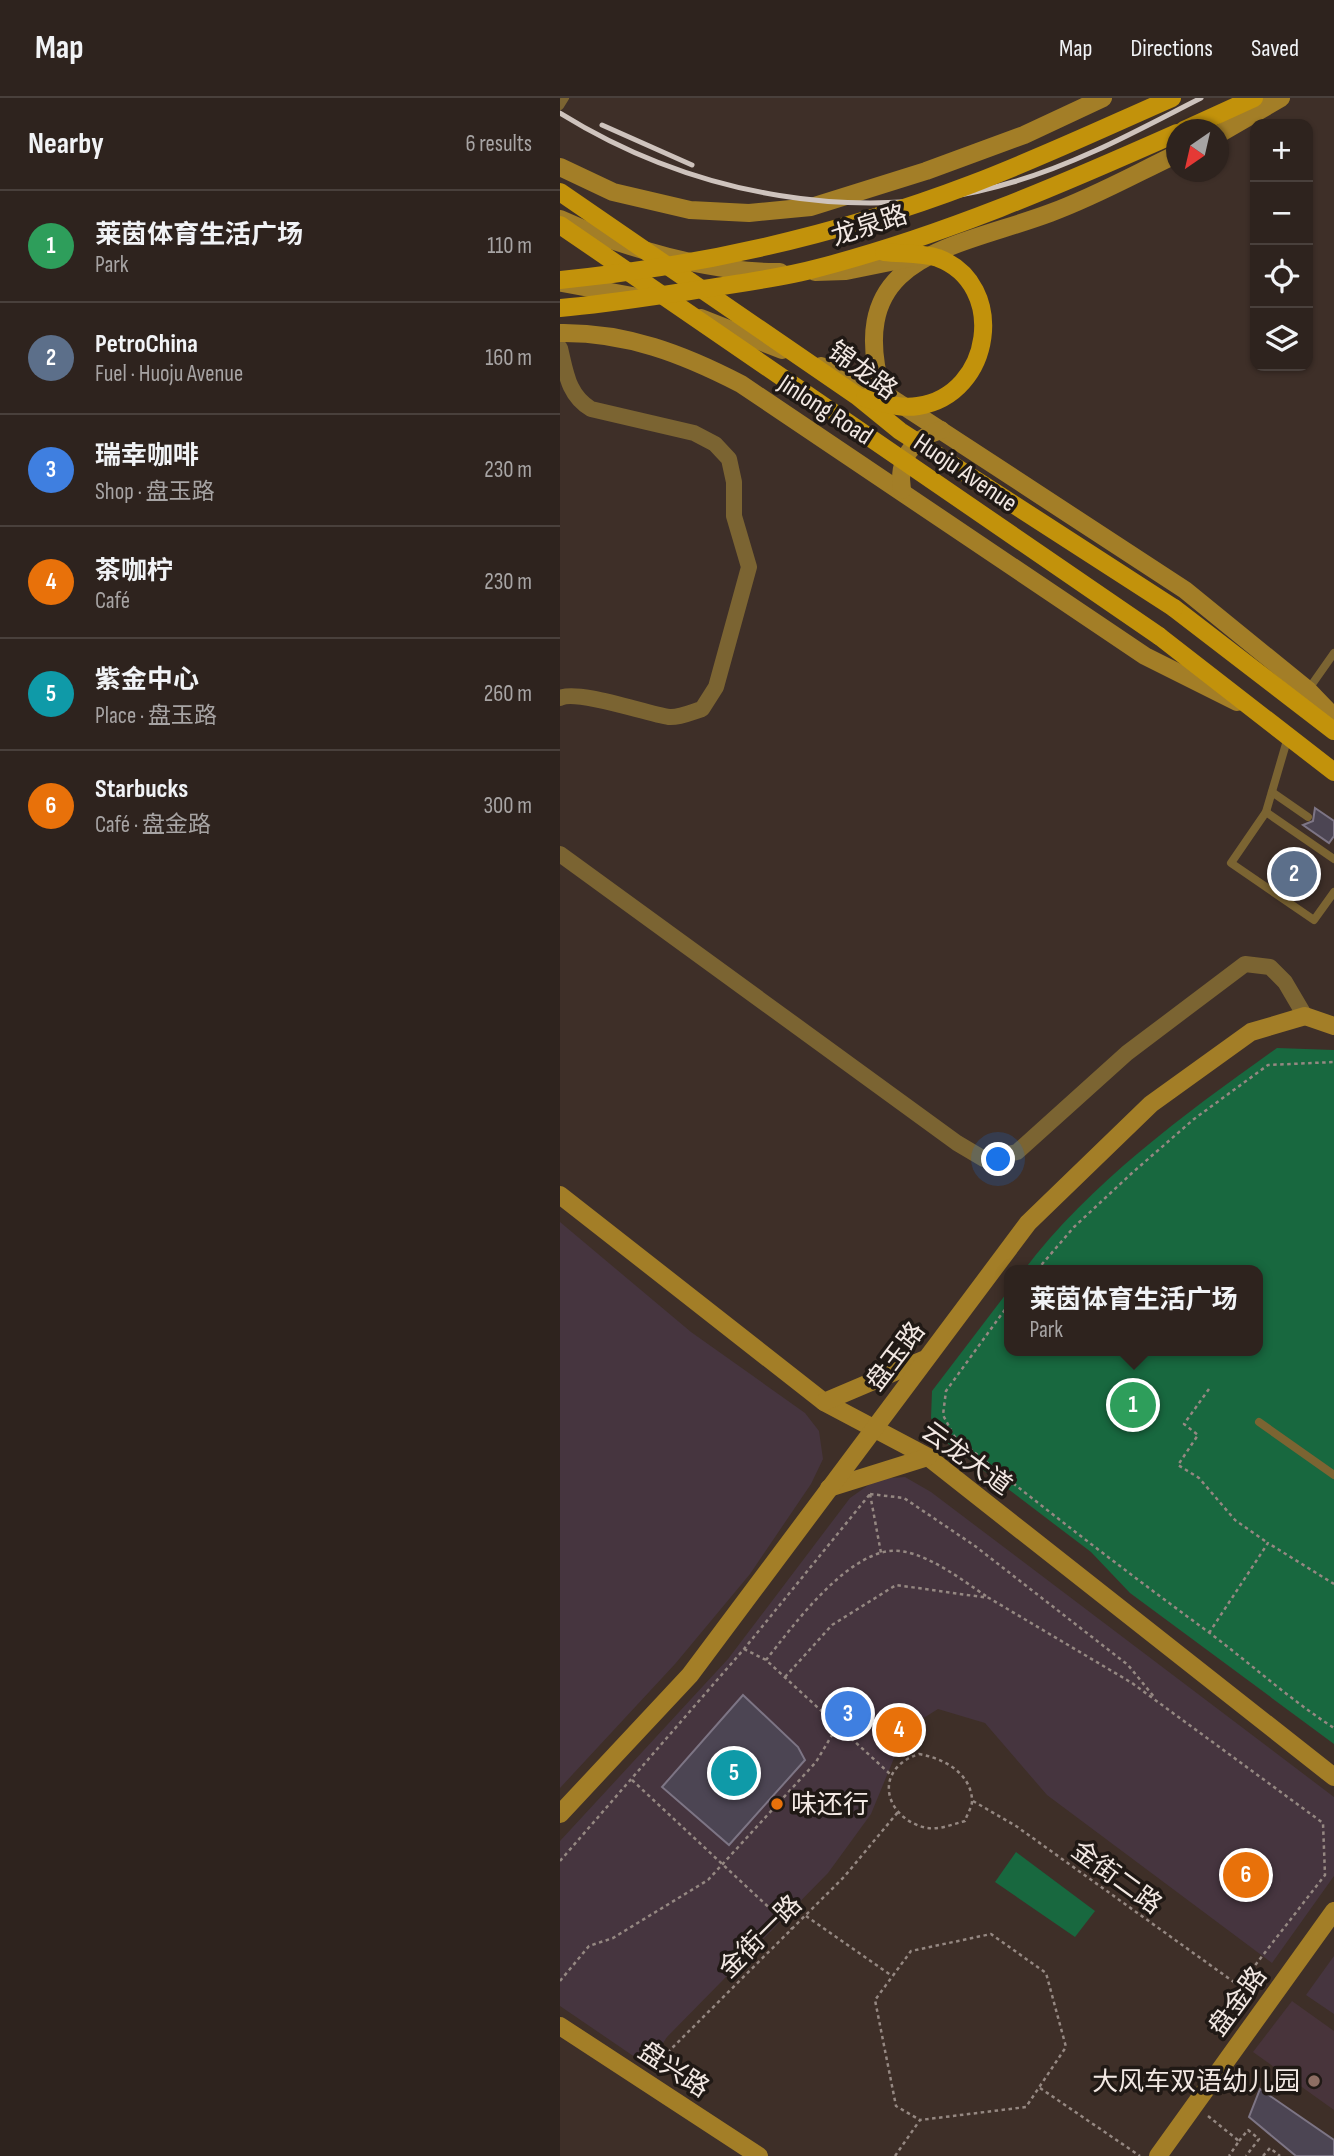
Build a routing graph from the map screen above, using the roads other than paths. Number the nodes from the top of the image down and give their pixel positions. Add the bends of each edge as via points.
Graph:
1 (565, 98) edge
2 (1103, 98) edge
3 (1172, 98) edge
4 (1254, 98) edge
5 (1281, 98) edge
6 (560, 106) edge
7 (1208, 119) edge
8 (1229, 128) edge
9 (1166, 138) edge
10 (1166, 159) edge
11 (560, 167) edge
12 (560, 192) edge
13 (560, 219) edge
14 (560, 225) edge
15 (877, 251) junction
16 (939, 252) junction
17 (560, 281) edge
18 (560, 307) edge
19 (560, 333) edge
20 (560, 348) edge
21 (882, 392) junction
22 (857, 396) junction
23 (941, 430) junction
24 (902, 490) junction
25 (1334, 653) edge
26 (1308, 690) junction
27 (560, 698) edge
28 (1258, 712) junction
29 (1334, 717) edge
30 (1334, 732) edge
31 (1288, 737) junction
32 (1334, 772) edge
33 (1272, 792) junction
34 (1266, 812) junction
35 (1308, 817) dead end
36 (560, 854) edge
37 (1334, 859) edge
38 (1334, 892) edge
39 (1306, 1016) junction
40 (1334, 1026) edge
41 (560, 1195) edge
42 (926, 1359) junction
43 (824, 1402) junction
44 (1258, 1422) dead end
45 (875, 1428) junction
46 (928, 1457) junction
47 (1334, 1475) edge
48 (830, 1488) junction
49 (1327, 1772) edge
50 (1334, 1783) edge
51 (560, 1814) edge
52 (1334, 1911) edge
53 (560, 2026) edge
54 (760, 2156) edge
55 (1158, 2156) edge

1 - 6 lane
2 - 11 street via 1024,135 811,207 749,213 690,210 612,191
3 - 17 main road, 龙泉路, bridge via 972,184 813,236
4 - 7 main road
5 - 8 street
9 - 15 main road, 龙泉路, bridge via 1058,186
10 - 16 street via 1054,212
12 - 22 main road, 锦龙路, bridge
13 - 16 street via 667,256 758,272 846,271
14 - 28 main road, Huoju Avenue, bridge via 1159,636
15 - 18 main road, 龙泉路, bridge via 752,281
15 - 22 main road, bridge via 938,258 963,276 980,302 984,332 966,382 945,397 918,406 890,405
16 - 21 street via 900,273 880,301 874,363
17 - 21 street via 659,302
19 - 24 street, Jinlong Road via 597,333 653,345 695,361 741,384
20 - 27 street via 568,385 578,402 694,433 715,444 729,459 734,516 749,567 716,687 702,709 673,718 590,699
21 - 23 street
22 - 30 main road, 锦龙路, bridge via 900,431 1174,608
23 - 24 street via 924,435 908,454 899,475
23 - 26 street via 1185,590
24 - 28 street, Jinlong Road via 1146,656
25 - 26 lane
26 - 29 street
28 - 31 main road, Huoju Avenue
31 - 32 main road, Huoju Avenue
31 - 33 lane
33 - 34 lane
33 - 35 lane
34 - 37 lane
34 - 38 lane via 1231,863 1314,920
36 - 39 street via 984,1159 1017,1152 1127,1053 1245,964 1270,967
39 - 40 street
39 - 42 street, 盘玉路 via 1251,1032 1151,1104 1028,1223
41 - 43 street, 云龙大道
42 - 43 street
42 - 45 street, 盘玉路
43 - 45 street, 云龙大道
44 - 47 lane
45 - 46 street, 云龙大道
45 - 48 street, 盘玉路
46 - 48 street
46 - 49 street, 云龙大道
48 - 51 street, 盘玉路 via 690,1675
49 - 50 street, 云龙大道
52 - 55 street, 盘金路
53 - 54 street, 盘兴路

